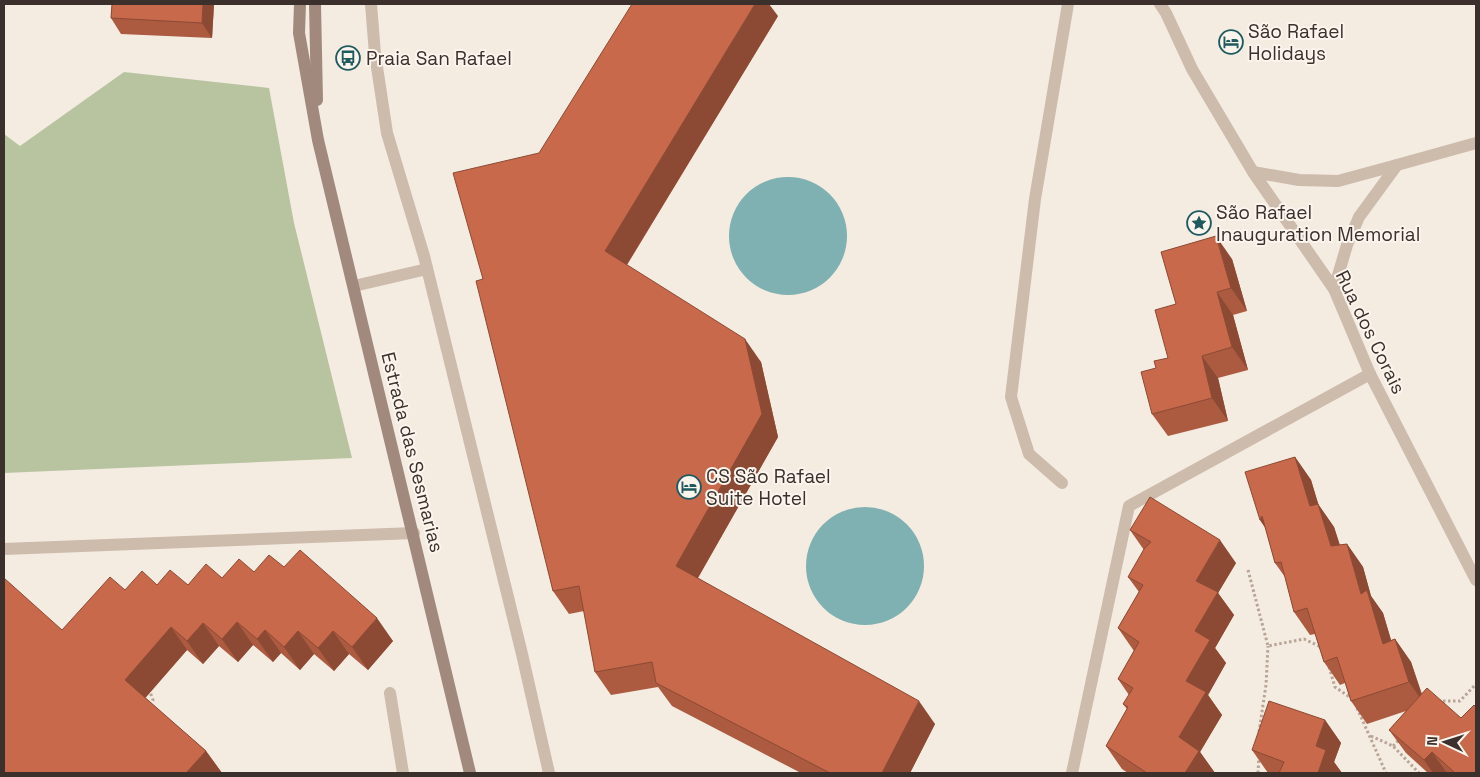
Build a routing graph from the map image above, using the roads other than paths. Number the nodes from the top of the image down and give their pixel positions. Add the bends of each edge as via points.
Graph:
1 (300, 4) edge
2 (315, 4) edge
3 (371, 4) edge
4 (1068, 4) edge
5 (1160, 4) edge
6 (318, 140) junction
7 (1476, 143) edge
8 (1398, 165) junction
9 (1253, 172) junction
10 (427, 269) junction
11 (354, 286) junction
12 (1334, 289) junction
13 (1370, 374) junction
14 (1062, 483) dead end
15 (414, 533) junction
16 (4, 549) edge
17 (1476, 580) edge
18 (390, 693) dead end
19 (403, 773) edge
20 (470, 773) edge
21 (549, 773) edge
22 (1072, 773) edge

1 - 6 street, Estrada das Sesmarias via 299,33
2 - 6 street, Estrada das Sesmarias
3 - 10 street via 387,133
4 - 14 street via 1035,199 1011,397 1029,454
5 - 9 street, Rua dos Corais via 1192,69
6 - 11 street, Estrada das Sesmarias
7 - 8 street
8 - 9 street via 1338,181 1299,180
8 - 12 street via 1359,217
9 - 12 street, Rua dos Corais
10 - 11 street
10 - 21 street
11 - 15 street, Estrada das Sesmarias
12 - 13 street, Rua dos Corais
13 - 17 street, Rua dos Corais
13 - 22 street via 1129,506
15 - 16 street
15 - 20 street, Estrada das Sesmarias
18 - 19 street

